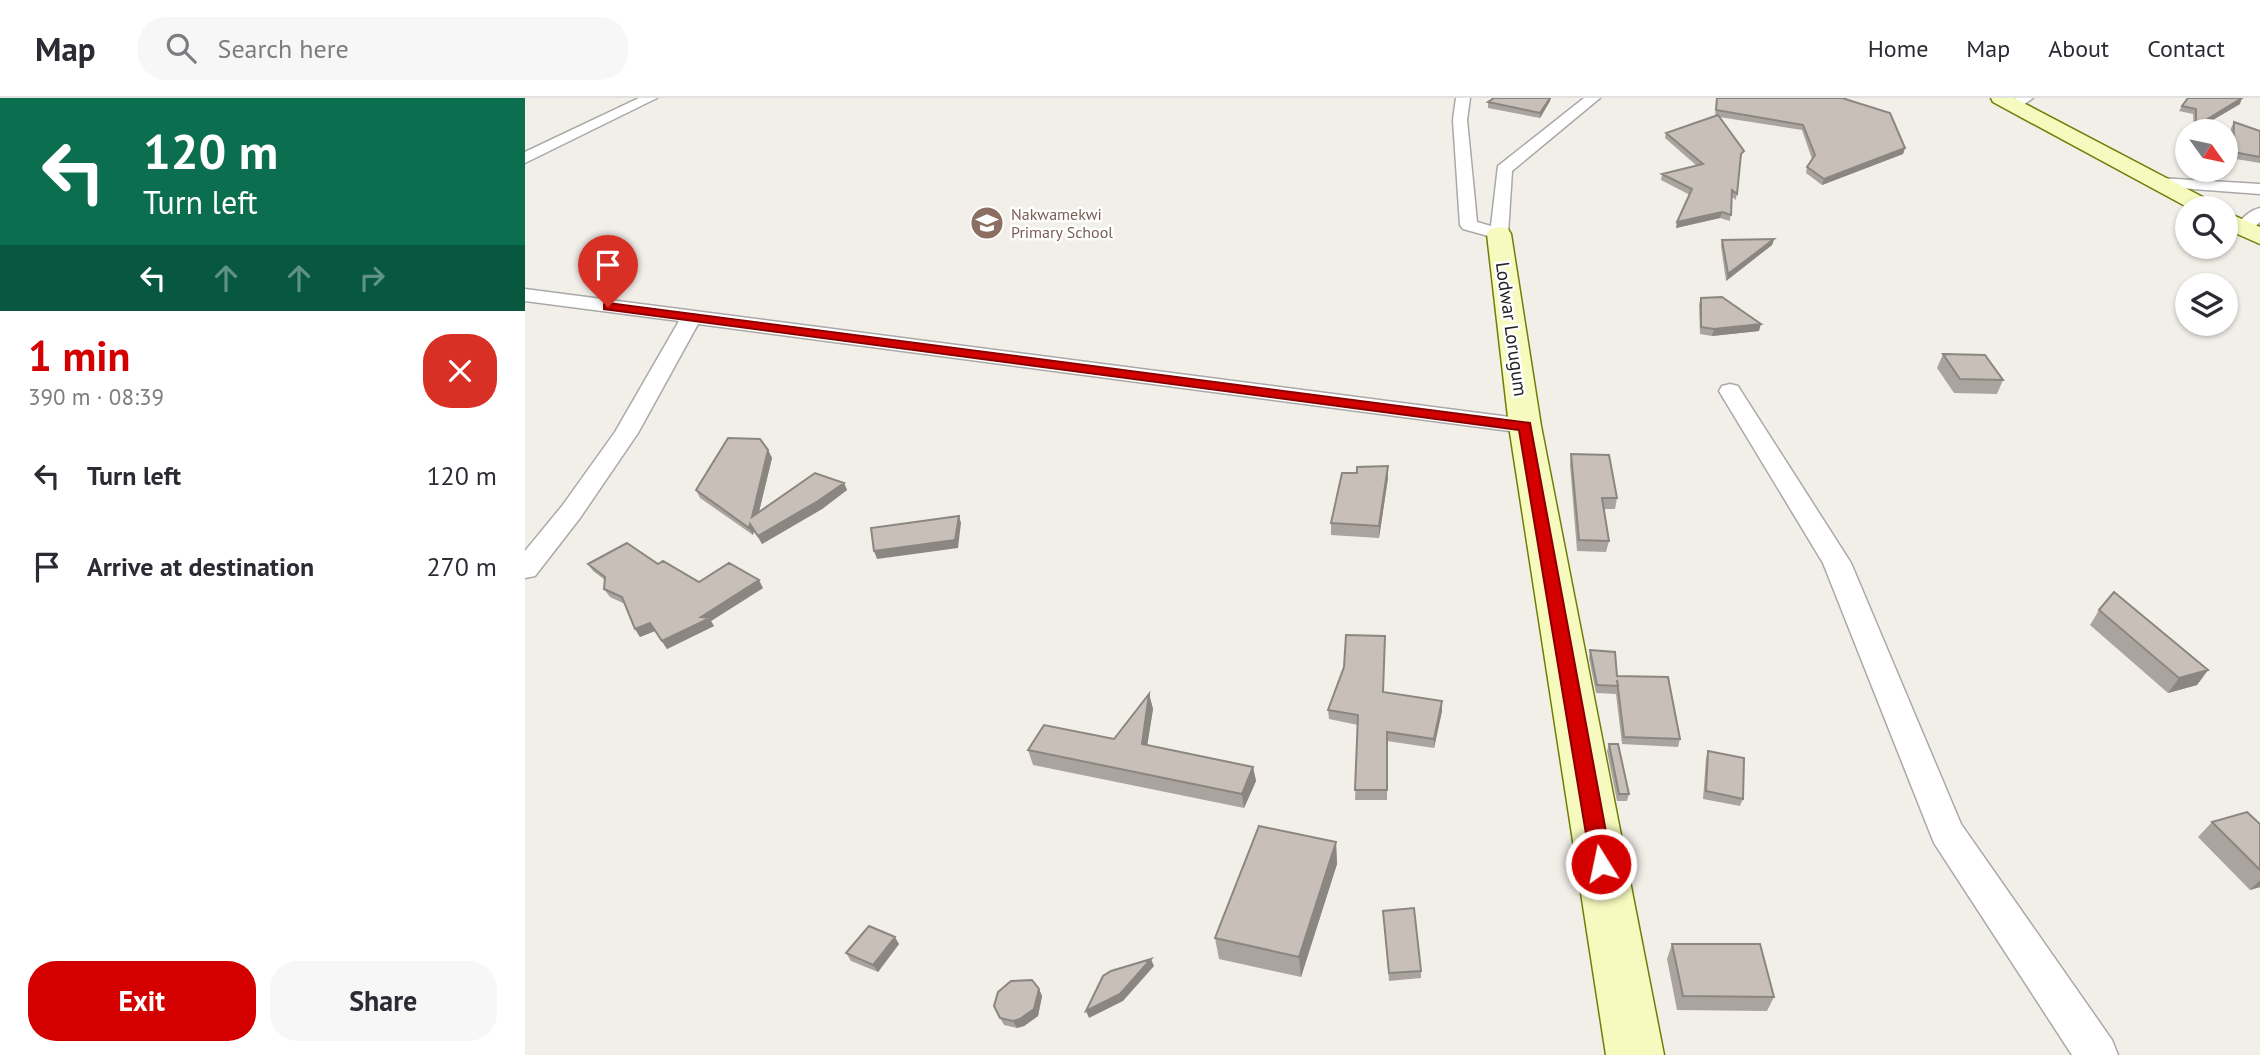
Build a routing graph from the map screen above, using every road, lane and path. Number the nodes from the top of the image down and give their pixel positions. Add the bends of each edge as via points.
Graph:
1 (650, 98) edge
2 (1463, 98) edge
3 (1593, 98) edge
4 (2013, 101) edge
5 (525, 158) edge
6 (2159, 183) junction
7 (2260, 189) edge
8 (2183, 196) edge
9 (1499, 234) junction
10 (525, 295) edge
11 (691, 318) junction
12 (1730, 391) dead end
13 (1525, 426) junction
14 (525, 569) edge
15 (1635, 1055) edge
16 (2097, 1055) edge

1 - 5 street
2 - 9 street via 1459,120 1469,225
3 - 9 street, Lodwar Lorugum via 1504,169
4 - 6 street
6 - 7 street
6 - 8 street
9 - 13 street, Lodwar Lorugum
10 - 11 street
11 - 13 street
11 - 14 street via 625,433
12 - 16 street via 1837,563 1947,832
13 - 15 street, Lodwar Lorugum

